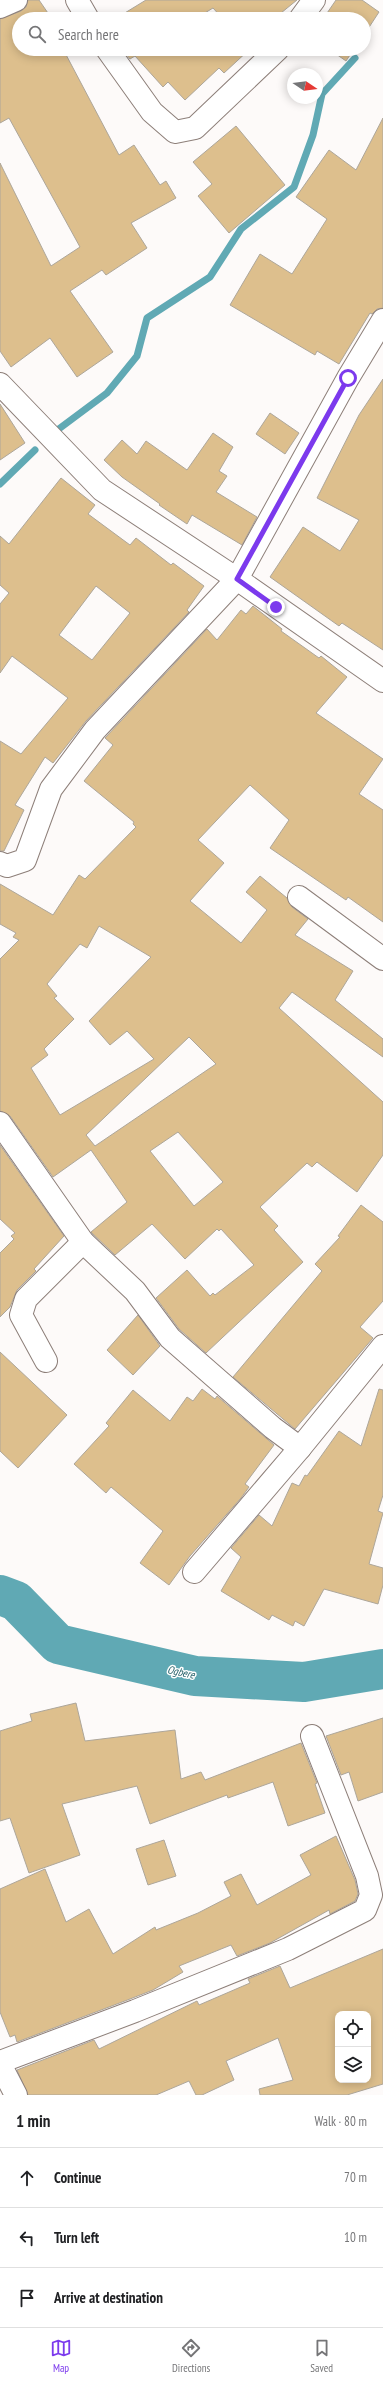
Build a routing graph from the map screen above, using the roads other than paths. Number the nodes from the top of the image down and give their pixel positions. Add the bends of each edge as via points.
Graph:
1 (16, 0) edge
2 (77, 0) edge
3 (314, 0) edge
4 (0, 7) edge
5 (84, 12) edge
6 (305, 12) edge
7 (112, 56) edge
8 (271, 56) edge
9 (383, 320) edge
10 (0, 384) edge
11 (237, 579) junction
12 (383, 681) edge
13 (0, 863) edge
14 (299, 897) dead end
15 (383, 959) edge
16 (0, 1123) edge
17 (83, 1242) junction
18 (383, 1346) edge
19 (46, 1361) dead end
20 (300, 1448) junction
21 (194, 1572) dead end
22 (312, 1736) dead end
23 (0, 2063) edge
24 (16, 2095) edge

1 - 4 street
2 - 5 street
3 - 6 street
7 - 8 street via 152,112 175,132 194,128
9 - 11 street via 348,378
10 - 11 street via 102,490
11 - 12 street
11 - 13 street via 95,730 51,789 25,860 7,866
14 - 15 street
16 - 17 street
17 - 19 street via 26,1299 21,1315
17 - 20 street via 135,1291 170,1338 272,1428
18 - 20 street
20 - 21 street
22 - 23 street via 367,1876 370,1895 365,1910 288,1950
23 - 24 street

